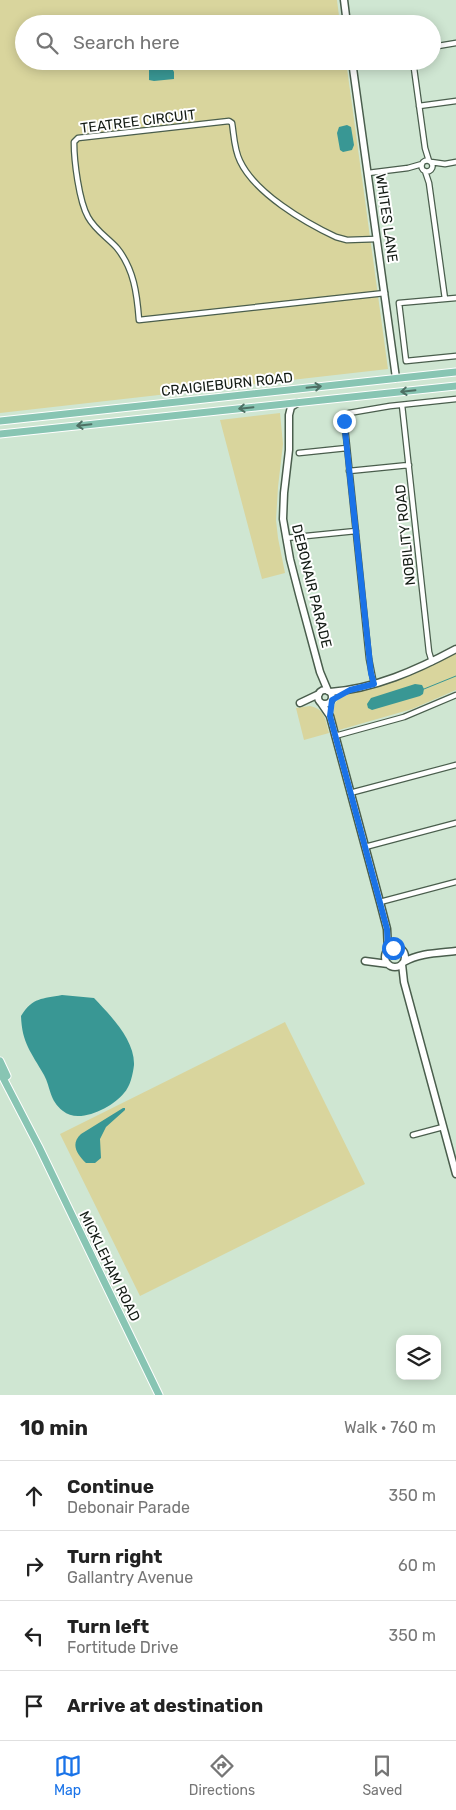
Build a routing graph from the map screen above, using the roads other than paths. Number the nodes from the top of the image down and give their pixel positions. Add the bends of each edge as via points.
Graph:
1 (344, 0) edge
2 (346, 15) edge
3 (456, 44) edge
4 (441, 46) edge
5 (353, 70) edge
6 (414, 70) edge
7 (456, 101) edge
8 (419, 106) junction
9 (426, 162) junction
10 (456, 162) edge
11 (445, 164) junction
12 (408, 168) junction
13 (428, 170) junction
14 (368, 173) junction
15 (377, 238) junction
16 (385, 293) junction
17 (456, 298) edge
18 (445, 299) junction
19 (456, 356) edge
20 (456, 372) edge
21 (396, 378) junction
22 (456, 386) edge
23 (456, 399) edge
24 (297, 403) junction
25 (280, 405) junction
26 (402, 405) junction
27 (289, 415) junction
28 (0, 421) edge
29 (0, 434) edge
30 (347, 448) junction
31 (299, 453) dead end
32 (409, 464) junction
33 (349, 471) junction
34 (356, 531) junction
35 (286, 538) junction
36 (456, 650) edge
37 (432, 662) junction
38 (320, 672) junction
39 (374, 684) junction
40 (350, 690) junction
41 (329, 691) junction
42 (319, 693) junction
43 (456, 695) edge
44 (331, 701) junction
45 (321, 703) junction
46 (330, 716) junction
47 (335, 736) junction
48 (456, 765) edge
49 (350, 793) junction
50 (456, 823) edge
51 (365, 848) junction
52 (456, 882) edge
53 (380, 902) junction
54 (387, 929) junction
55 (400, 949) junction
56 (456, 951) edge
57 (387, 952) junction
58 (426, 954) junction
59 (403, 963) junction
60 (391, 966) junction
61 (404, 982) junction
62 (0, 1061) edge
63 (0, 1072) edge
64 (0, 1078) edge
65 (26, 1123) junction
66 (443, 1128) junction
67 (413, 1136) dead end
68 (39, 1147) junction
69 (456, 1174) edge
70 (159, 1395) edge

1 - 2 street
3 - 4 street
5 - 14 street, WHITES LANE
6 - 8 street
7 - 8 street
8 - 9 street
9 - 11 street
9 - 12 street
9 - 13 street
9 - 13 street
10 - 11 street
11 - 13 street
12 - 13 street
12 - 14 street
13 - 18 street
14 - 15 street, WHITES LANE
15 - 16 street, WHITES LANE
15 - 16 street, TEATREE CIRCUIT via 346,240 336,237 273,199 246,172 237,154 229,121 78,138 74,142 83,207 92,223 125,260 136,286 139,320
16 - 21 street, WHITES LANE
17 - 18 street
18 - 19 street via 399,303 406,361
20 - 21 main road, CRAIGIEBURN ROAD
28 -> 21 main road, CRAIGIEBURN ROAD
22 -> 24 main road, CRAIGIEBURN ROAD
23 - 26 street
24 - 25 main road, CRAIGIEBURN ROAD
24 - 27 street via 291,407
25 - 27 street
25 -> 29 main road, CRAIGIEBURN ROAD
26 - 30 street via 345,415
26 - 32 street, NOBILITY ROAD
27 - 35 street, DEBONAIR PARADE via 283,503
30 - 31 street
30 - 33 street
32 - 33 street
32 - 37 street, NOBILITY ROAD
33 - 34 street
34 - 35 street
34 - 39 street
35 - 38 street, DEBONAIR PARADE
36 - 37 street
37 - 39 street
38 - 41 street, DEBONAIR PARADE
38 - 42 street, DEBONAIR PARADE
39 - 40 street
40 - 41 street
40 - 44 street
41 - 42 street
41 - 44 street
42 - 45 street
42 - 45 street via 298,704
43 - 47 street via 404,717
44 - 45 street
44 - 46 street
45 - 46 street
46 - 47 street
47 - 49 street
48 - 49 street
49 - 51 street
50 - 51 street
51 - 53 street
52 - 53 street
53 - 54 street
54 - 55 street
54 - 57 street
55 - 57 street via 393,948
55 - 58 street via 412,954
55 - 59 street via 405,957
56 - 58 street
57 - 60 street via 386,959
57 - 60 street via 364,961
58 - 59 street
59 - 60 street
59 - 61 street
60 - 61 street
61 - 66 street
62 - 68 main road, MICKLEHAM ROAD
63 - 65 main road, MICKLEHAM ROAD
64 - 65 street
65 - 68 main road, MICKLEHAM ROAD
66 - 67 street
66 - 69 street
68 - 70 main road, MICKLEHAM ROAD

